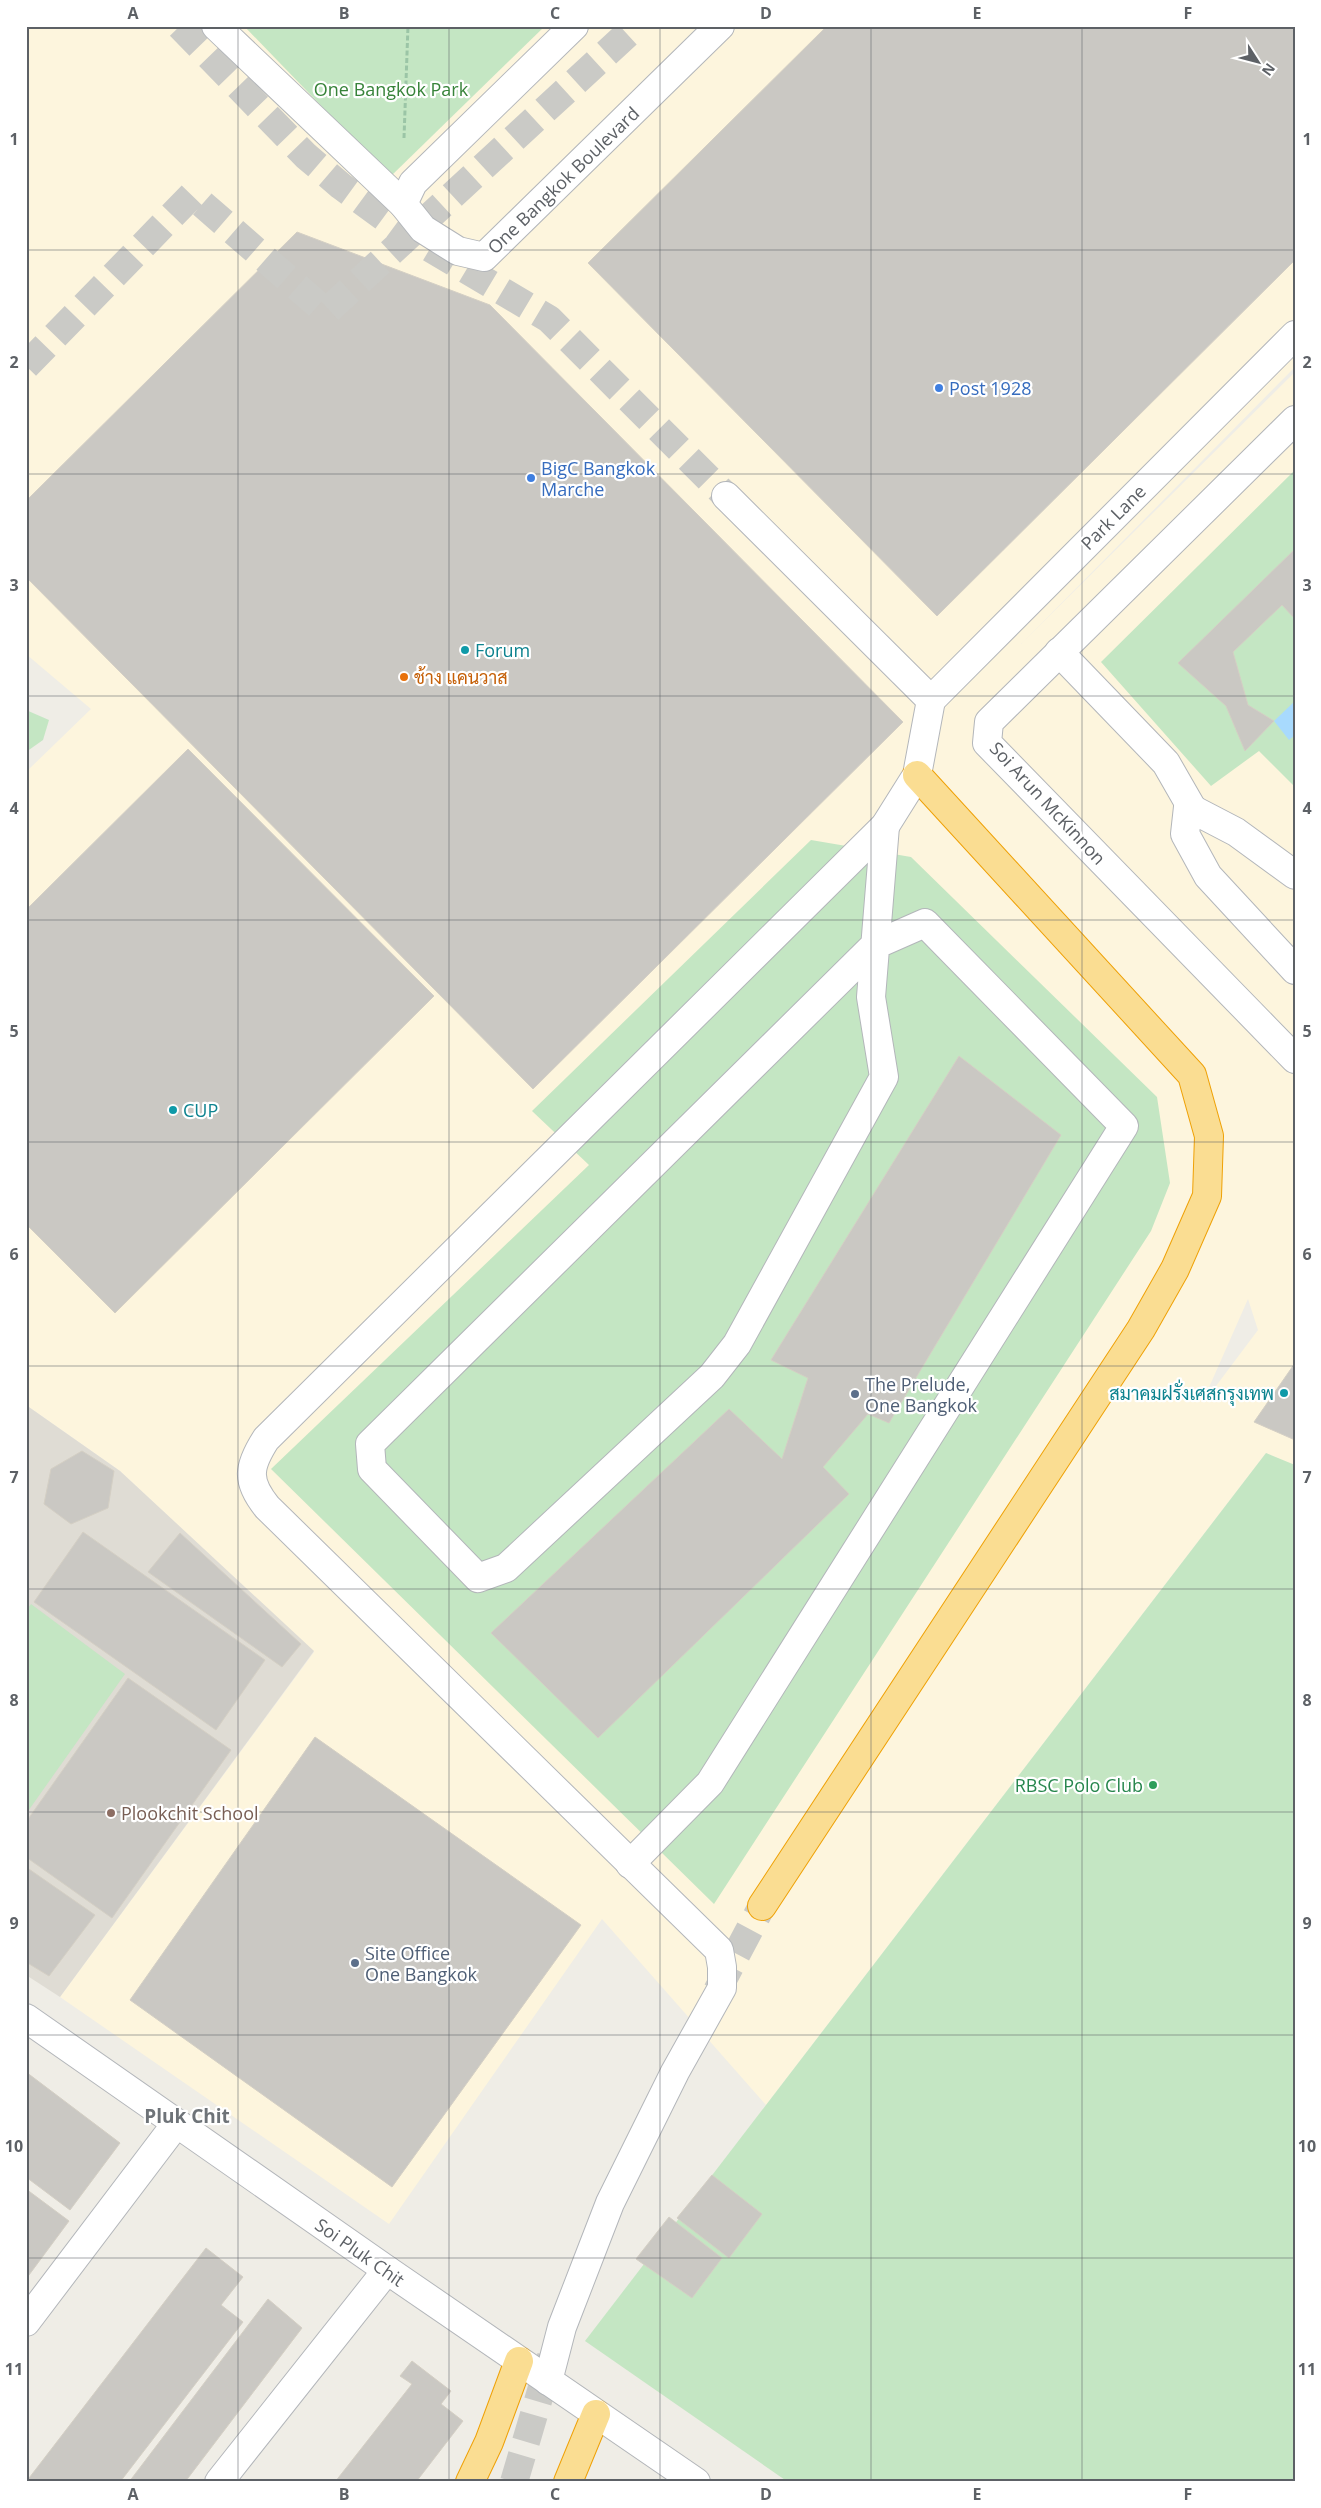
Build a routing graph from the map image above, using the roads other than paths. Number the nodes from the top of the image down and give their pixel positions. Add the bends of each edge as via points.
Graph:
1 (216, 26) edge
2 (574, 26) edge
3 (720, 26) edge
4 (403, 204) junction
5 (1295, 334) edge
6 (1295, 420) edge
7 (726, 496) tunnel mouth
8 (1059, 652) junction
9 (931, 700) junction
10 (916, 775) junction
11 (1194, 810) junction
12 (885, 826) junction
13 (1295, 874) edge
14 (875, 945) junction
15 (1295, 970) edge
16 (1295, 1059) edge
17 (630, 1864) junction
18 (762, 1906) tunnel mouth
19 (26, 2018) edge
20 (176, 2124) junction
21 (387, 2270) junction
22 (26, 2322) edge
23 (519, 2361) junction
24 (548, 2381) junction
25 (596, 2414) junction
26 (219, 2482) edge
27 (470, 2482) edge
28 (568, 2482) edge
29 (696, 2482) edge

1 - 4 street
2 - 4 street via 413,183
3 - 4 street, One Bangkok Boulevard via 484,257 458,251 423,229
5 - 9 street, Park Lane
6 - 8 street, Soi Arun McKinnon
7 - 9 street
8 - 11 street via 1166,763
8 - 16 street, Soi Arun McKinnon via 989,722 987,743
9 - 10 street
10 - 12 street
10 - 18 highway via 1192,1075 1208,1136 1207,1196 1175,1269 1141,1329
11 - 13 street via 1236,832
11 - 15 street via 1188,807 1185,834 1208,876
12 - 14 street
12 - 17 street via 266,1439 255,1457 251,1476 255,1493 267,1507
14 - 14 street via 871,997 884,1077 737,1344 712,1376 506,1568 478,1578 372,1468 370,1444
14 - 17 street via 925,923 1124,1126 710,1783
17 - 24 street via 719,1950 722,1988 675,2072 610,2203 564,2319
19 - 20 street, Soi Pluk Chit
20 - 21 street, Soi Pluk Chit
20 - 22 street
21 - 23 street, Soi Pluk Chit
21 - 26 street
23 - 24 street, Soi Pluk Chit
23 - 27 highway via 489,2442
24 - 25 street, Soi Pluk Chit
25 - 28 highway
25 - 29 street, Soi Pluk Chit

